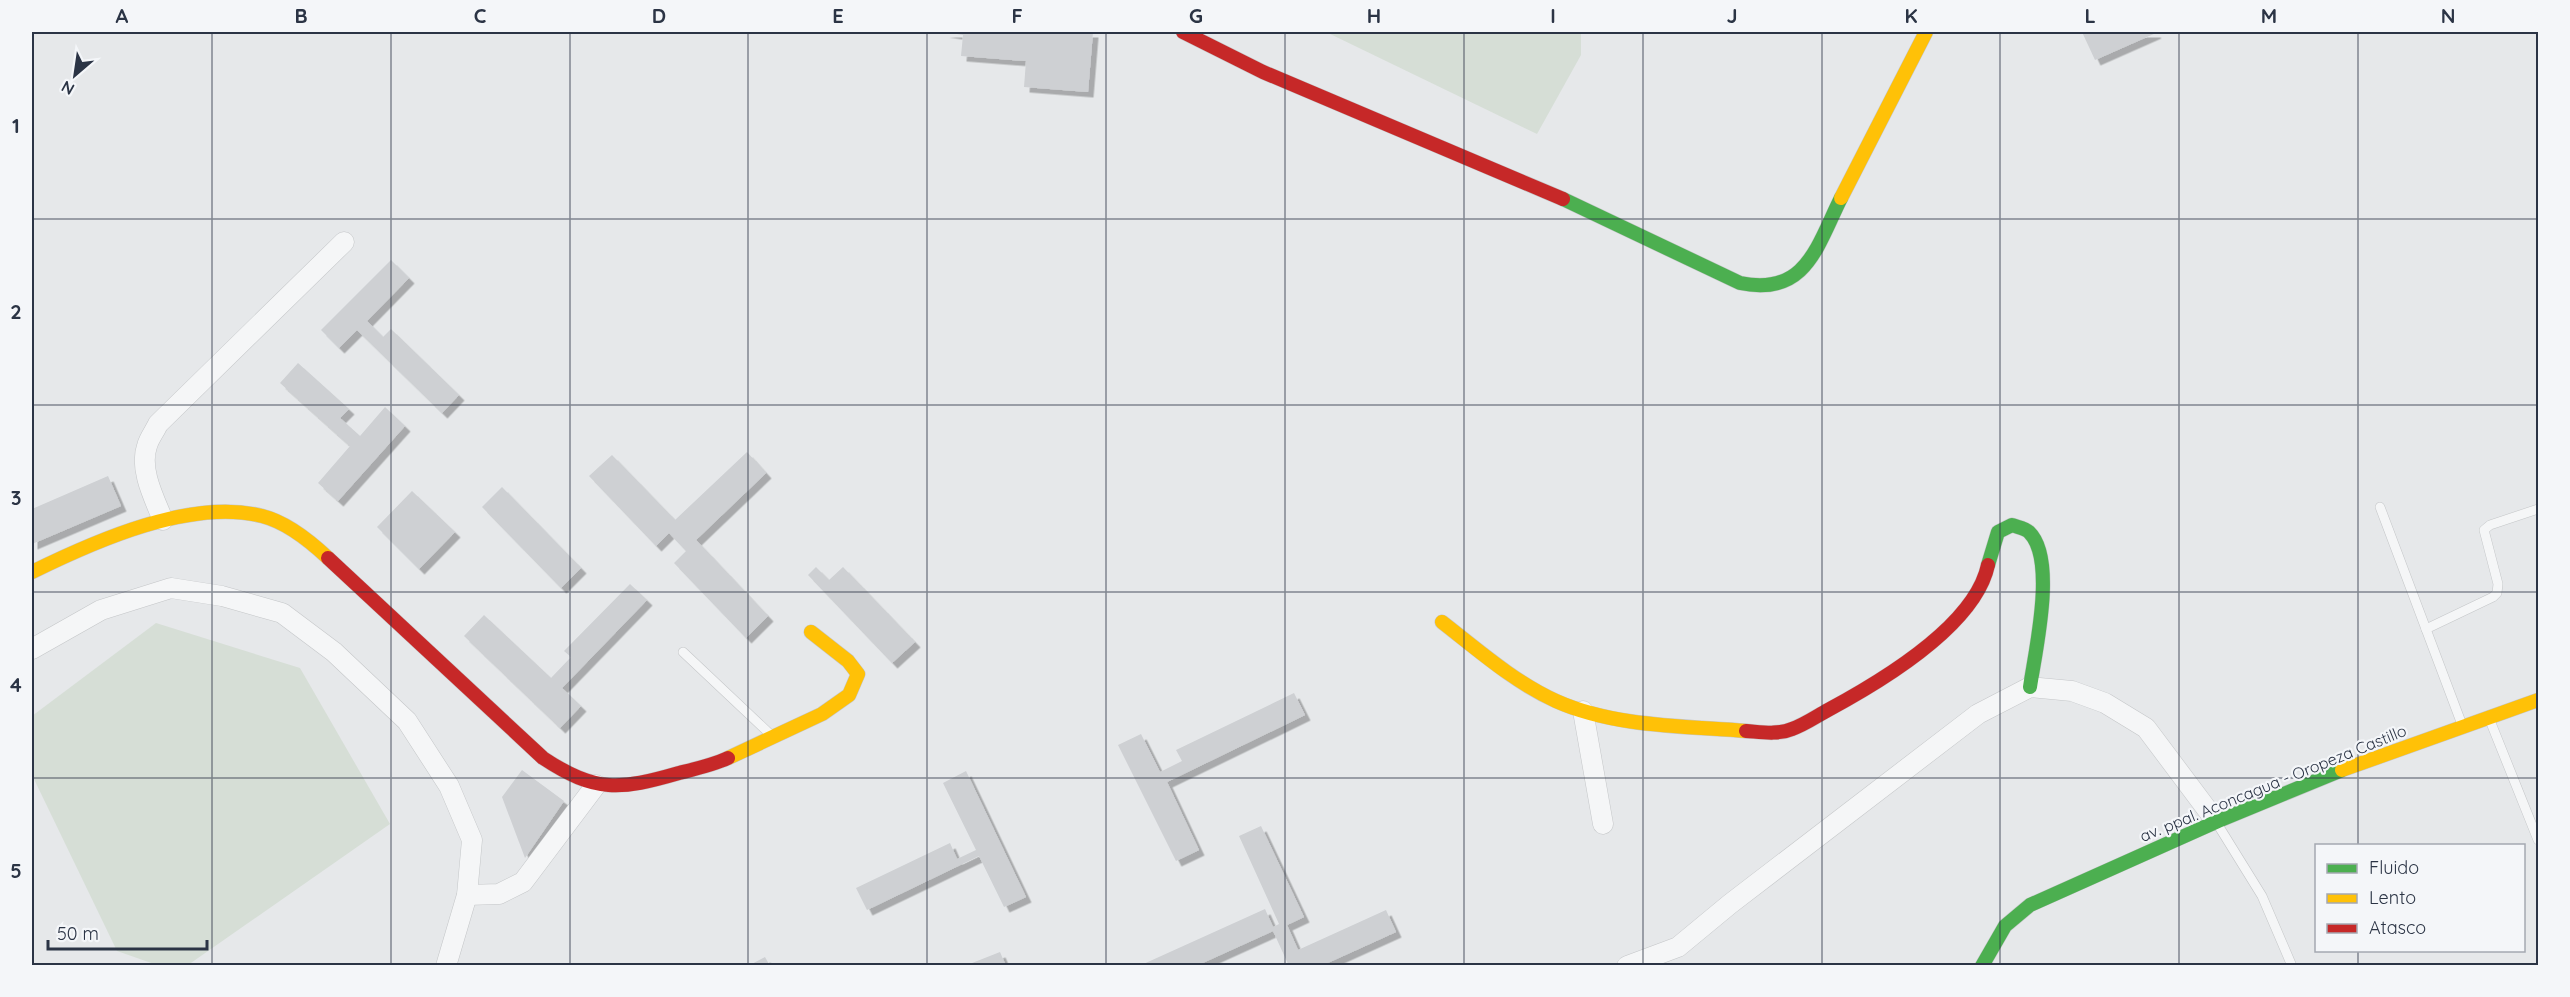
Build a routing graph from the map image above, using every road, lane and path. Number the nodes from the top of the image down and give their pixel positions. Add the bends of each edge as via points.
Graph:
1 (1183, 32) edge
2 (1926, 32) edge
3 (344, 242) dead end
4 (2380, 507) dead end
5 (2538, 509) edge
6 (163, 520) junction
7 (32, 573) edge
8 (1442, 622) dead end
9 (2426, 629) junction
10 (810, 632) dead end
11 (32, 649) edge
12 (683, 652) dead end
13 (2030, 687) junction
14 (2538, 700) edge
15 (1583, 711) junction
16 (2488, 716) junction
17 (2462, 725) junction
18 (773, 737) junction
19 (596, 785) junction
20 (2215, 820) junction
21 (1603, 824) dead end
22 (2538, 840) edge
23 (467, 895) junction
24 (446, 966) edge
25 (1627, 966) edge
26 (1983, 966) edge
27 (2292, 966) edge

1 - 2 street via 1263,72 1520,179 1758,288 1784,283 1806,267
3 - 6 street via 158,424 146,446 145,464
4 - 9 lane
5 - 9 lane via 2484,530 2498,593
6 - 7 street
6 - 19 street via 212,513 260,516 285,527 324,554 543,758 567,774
8 - 15 street via 1510,673 1555,700
9 - 17 lane
10 - 18 street via 848,661 858,674 849,695 822,714
11 - 23 street via 101,610 171,588 222,596 282,613 334,652 407,721 448,786 472,840
12 - 18 lane
13 - 15 street via 2043,560 2029,533 2012,525 1998,532 1973,600 1945,632 1867,689 1791,730 1768,733
13 - 20 street via 2072,692 2106,703 2146,728
13 - 25 street via 1978,714 1678,947
14 - 16 street, av. ppal. Aconcagua - Oropeza Castillo
15 - 21 street
16 - 17 street, av. ppal. Aconcagua - Oropeza Castillo
16 - 22 lane
17 - 20 street, av. ppal. Aconcagua - Oropeza Castillo
18 - 19 street via 722,760 656,780 626,787
19 - 23 street via 523,882 499,894
20 - 26 street, av. ppal. Aconcagua - Oropeza Castillo via 2030,905 2005,926
20 - 27 lane via 2262,896
23 - 24 street

